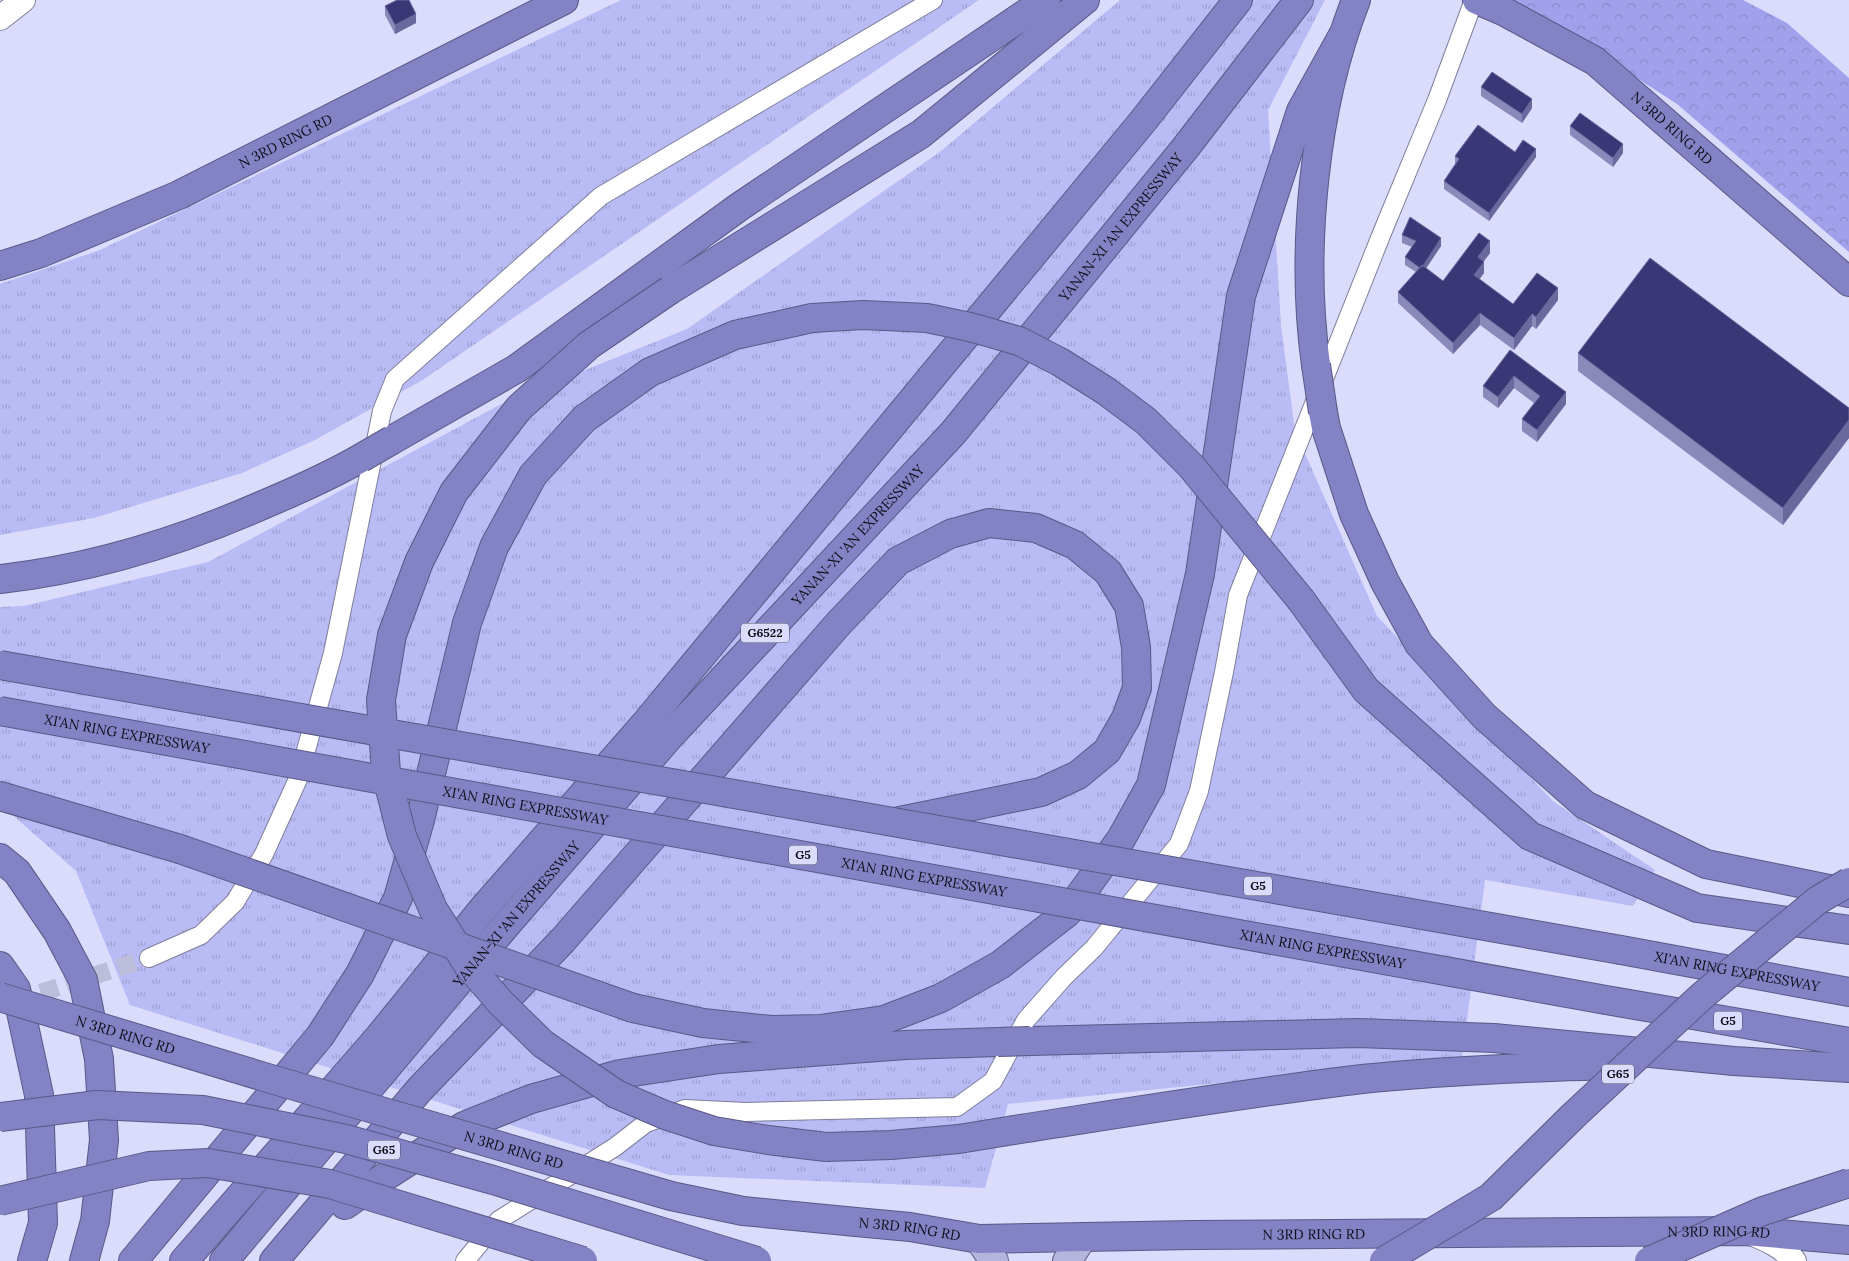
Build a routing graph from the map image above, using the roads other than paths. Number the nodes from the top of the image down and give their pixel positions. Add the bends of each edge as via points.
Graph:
1 (23, 0) edge
2 (564, 0) edge
3 (932, 0) edge
4 (1046, 0) edge
5 (1085, 0) edge
6 (1238, 0) edge
7 (1299, 0) edge
8 (1356, 0) edge
9 (1476, 0) edge
10 (0, 18) edge
11 (1343, 34) junction
12 (0, 266) edge
13 (1849, 282) edge
14 (0, 579) edge
15 (0, 665) edge
16 (0, 711) edge
17 (0, 796) edge
18 (896, 822) junction
19 (0, 858) edge
20 (1849, 882) edge
21 (1849, 893) edge
22 (1849, 930) edge
23 (149, 958) tunnel mouth
24 (0, 966) edge
25 (1849, 992) edge
26 (0, 997) edge
27 (1849, 1042) edge
28 (1734, 1061) junction
29 (1849, 1068) edge
30 (0, 1117) edge
31 (1849, 1183) edge
32 (0, 1201) edge
33 (1745, 1231) junction
34 (1083, 1237) junction
35 (978, 1239) junction
36 (1849, 1240) edge
37 (280, 1253) edge
38 (32, 1261) edge
39 (84, 1261) edge
40 (133, 1261) edge
41 (184, 1261) edge
42 (224, 1261) edge
43 (465, 1261) edge
44 (583, 1261) edge
45 (756, 1261) edge
46 (994, 1261) edge
47 (1067, 1261) edge
48 (1384, 1261) edge
49 (1649, 1261) edge
50 (1794, 1261) edge

1 - 10 main road
2 - 12 highway, N 3RD RING RD via 179,195 41,253
3 - 23 street via 601,196 395,379 382,411 333,653 298,779 264,854 235,902 201,935
4 - 14 highway, bridge via 739,207 516,369 328,477 213,527 122,556
5 - 28 highway, bridge via 920,134 670,290 589,345 519,408 454,492 424,553 392,635 381,700 386,773 402,836 433,909 468,965 543,1044 616,1094 665,1115 714,1131 768,1140 826,1146 911,1143 959,1139 1364,1079 1518,1068
6 - 41 highway, YANAN-XI 'AN EXPRESSWAY / G6522 via 1143,121 651,716
7 - 42 highway, YANAN-XI 'AN EXPRESSWAY / G6522 via 1186,148 953,433 669,737
8 - 11 highway
9 - 13 highway, N 3RD RING RD via 1505,12 1594,61
9 - 43 street via 1238,595 1199,791 1179,844 1094,948 1026,1020 993,1081 957,1107 746,1112 685,1109 646,1123 615,1147 498,1220
11 - 17 highway, bridge via 1301,111 1241,296 1200,574 1151,785 1121,839 1067,913 1000,965 941,998 884,1020 820,1029 771,1030 702,1023 633,1008 180,849
11 - 21 highway, bridge via 1320,132 1310,233 1312,335 1326,428 1354,514 1385,582 1419,644 1484,716 1585,805 1706,864
15 - 18 highway, XI'AN RING EXPRESSWAY / G5, bridge
16 - 27 highway, XI'AN RING EXPRESSWAY / G5, bridge
18 - 25 highway, XI'AN RING EXPRESSWAY / G5, bridge
18 - 37 highway via 1041,792 1078,775 1107,751 1126,718 1137,688 1136,647 1129,606 1108,572 1075,545 1036,528 990,523 950,534 898,561 839,623 563,940 420,1089
19 - 39 highway via 17,872 52,924 83,980 99,1059 104,1140 95,1221
20 - 48 highway, G65, bridge via 1818,900 1702,996 1491,1197
22 - 40 highway, bridge via 1697,908 1530,836 1366,690 1302,600 1185,459 1146,421 1060,362 1019,342 927,318 863,315 812,318 735,335 650,372 584,419 533,475 494,547 470,614 398,898 360,974 320,1036
24 - 38 highway via 16,989 39,1095 43,1224
26 - 35 highway, N 3RD RING RD, bridge via 671,1196 743,1211 910,1227
28 - 29 highway
28 - 37 highway, bridge via 1494,1038 1358,1033 905,1045 719,1059 620,1074 531,1099 464,1126 389,1174
30 - 45 highway, G65, bridge via 97,1105 204,1110 356,1142
31 - 49 highway, bridge via 1763,1211
32 - 44 highway, bridge via 149,1166 208,1163 330,1184
33 - 34 highway, N 3RD RING RD
33 - 36 highway, N 3RD RING RD
33 - 50 main road via 1774,1243
34 - 35 highway, N 3RD RING RD
34 - 47 main road
35 - 46 main road

